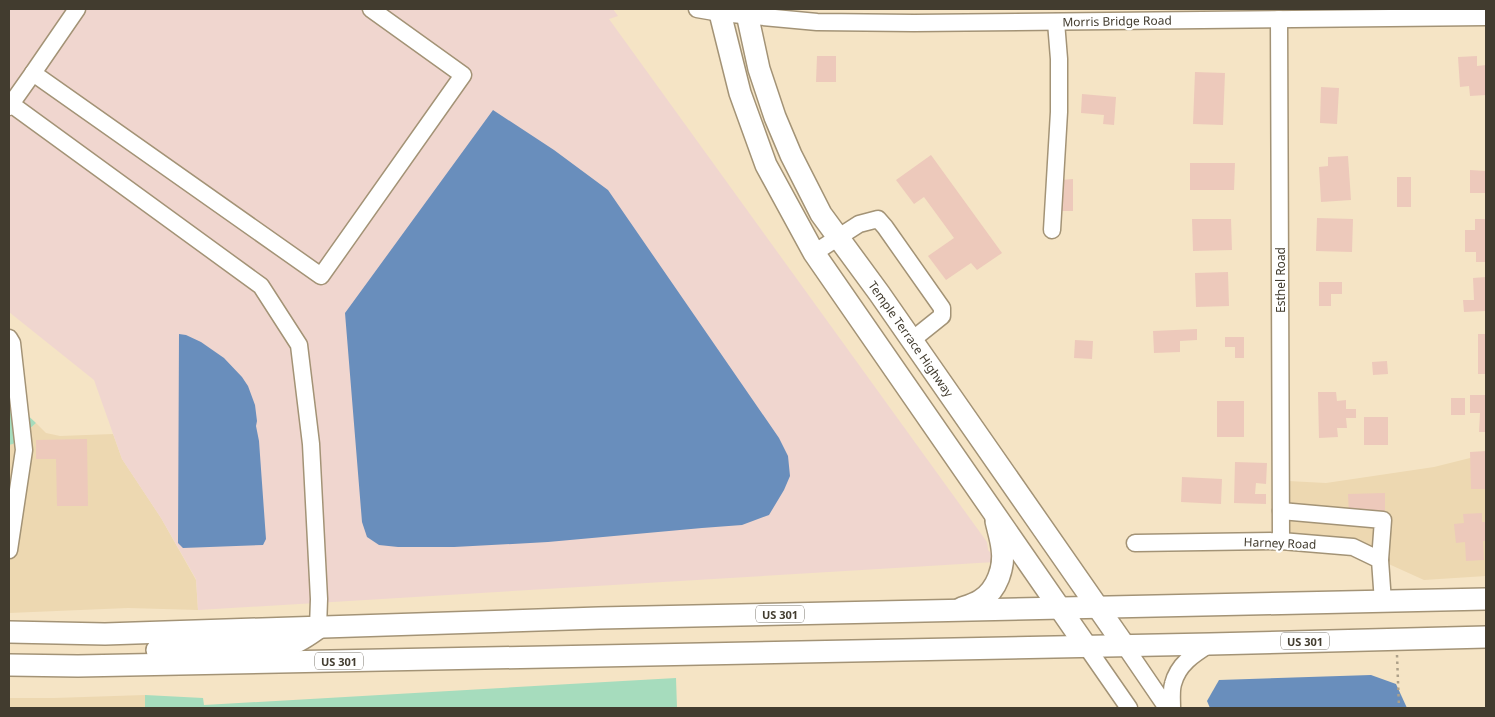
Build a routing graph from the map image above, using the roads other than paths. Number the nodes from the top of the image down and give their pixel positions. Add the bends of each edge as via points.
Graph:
1 (77, 9) edge
2 (371, 9) edge
3 (697, 9) edge
4 (718, 10) edge
5 (747, 12) edge
6 (818, 15) edge
7 (1161, 15) edge
8 (914, 16) edge
9 (1486, 17) edge
10 (1279, 19) junction
11 (1056, 22) junction
12 (32, 73) junction
13 (10, 106) edge
14 (1052, 230) dead end
15 (838, 237) junction
16 (814, 254) junction
17 (9, 338) edge
18 (912, 340) junction
19 (993, 511) junction
20 (1281, 511) junction
21 (1281, 541) junction
22 (1134, 543) dead end
23 (9, 550) edge
24 (1380, 560) junction
25 (1486, 599) edge
26 (1384, 602) junction
27 (1098, 608) junction
28 (1062, 609) junction
29 (958, 610) junction
30 (1486, 622) edge
31 (318, 628) junction
32 (9, 632) edge
33 (1486, 637) edge
34 (1294, 641) junction
35 (1210, 644) junction
36 (1124, 645) junction
37 (1086, 646) junction
38 (9, 665) edge
39 (78, 666) junction
40 (1129, 708) edge
41 (1167, 708) edge
42 (1172, 708) edge

1 - 12 street
2 - 12 street via 464,75 321,276
3 - 4 street
4 - 5 street
4 - 16 main road via 740,93 766,166
5 - 6 street, Morris Bridge Road
5 - 15 main road, Temple Terrace Highway via 759,69 775,117 821,214
6 - 8 street, Morris Bridge Road
7 - 10 street, Morris Bridge Road
7 - 11 street, Morris Bridge Road
8 - 11 street, Morris Bridge Road
9 - 10 street, Morris Bridge Road
10 - 20 street, Esthel Road
11 - 14 street via 1059,112
12 - 13 street
13 - 31 street via 261,286 299,346 311,444
15 - 16 street
15 - 18 main road, Temple Terrace Highway
15 - 18 street via 865,222 878,220 885,226 942,308 942,316
16 - 19 main road
17 - 23 street via 24,450
18 - 27 main road, Temple Terrace Highway
19 - 28 main road
19 - 29 main road via 1002,548 1000,574 982,600
20 - 21 street, Esthel Road
20 - 24 street via 1384,520
21 - 22 street, Harney Road
21 - 24 street, Harney Road via 1353,546
24 - 26 street
25 - 26 main road, US 301
26 - 27 main road, US 301
27 - 28 main road, US 301
27 - 36 main road, Temple Terrace Highway
28 - 29 main road, US 301
28 - 37 main road
29 - 31 main road, US 301
30 - 34 main road via 1388,627
31 - 32 main road, US 301 via 105,634
31 - 39 main road via 301,640 276,647 104,652
33 - 34 main road, US 301
34 - 35 main road, US 301
35 - 36 main road, US 301
35 - 42 street via 1190,657 1178,670 1172,685
36 - 37 main road, US 301
36 - 41 street
37 - 39 main road, US 301
37 - 40 street
38 - 39 main road, US 301

